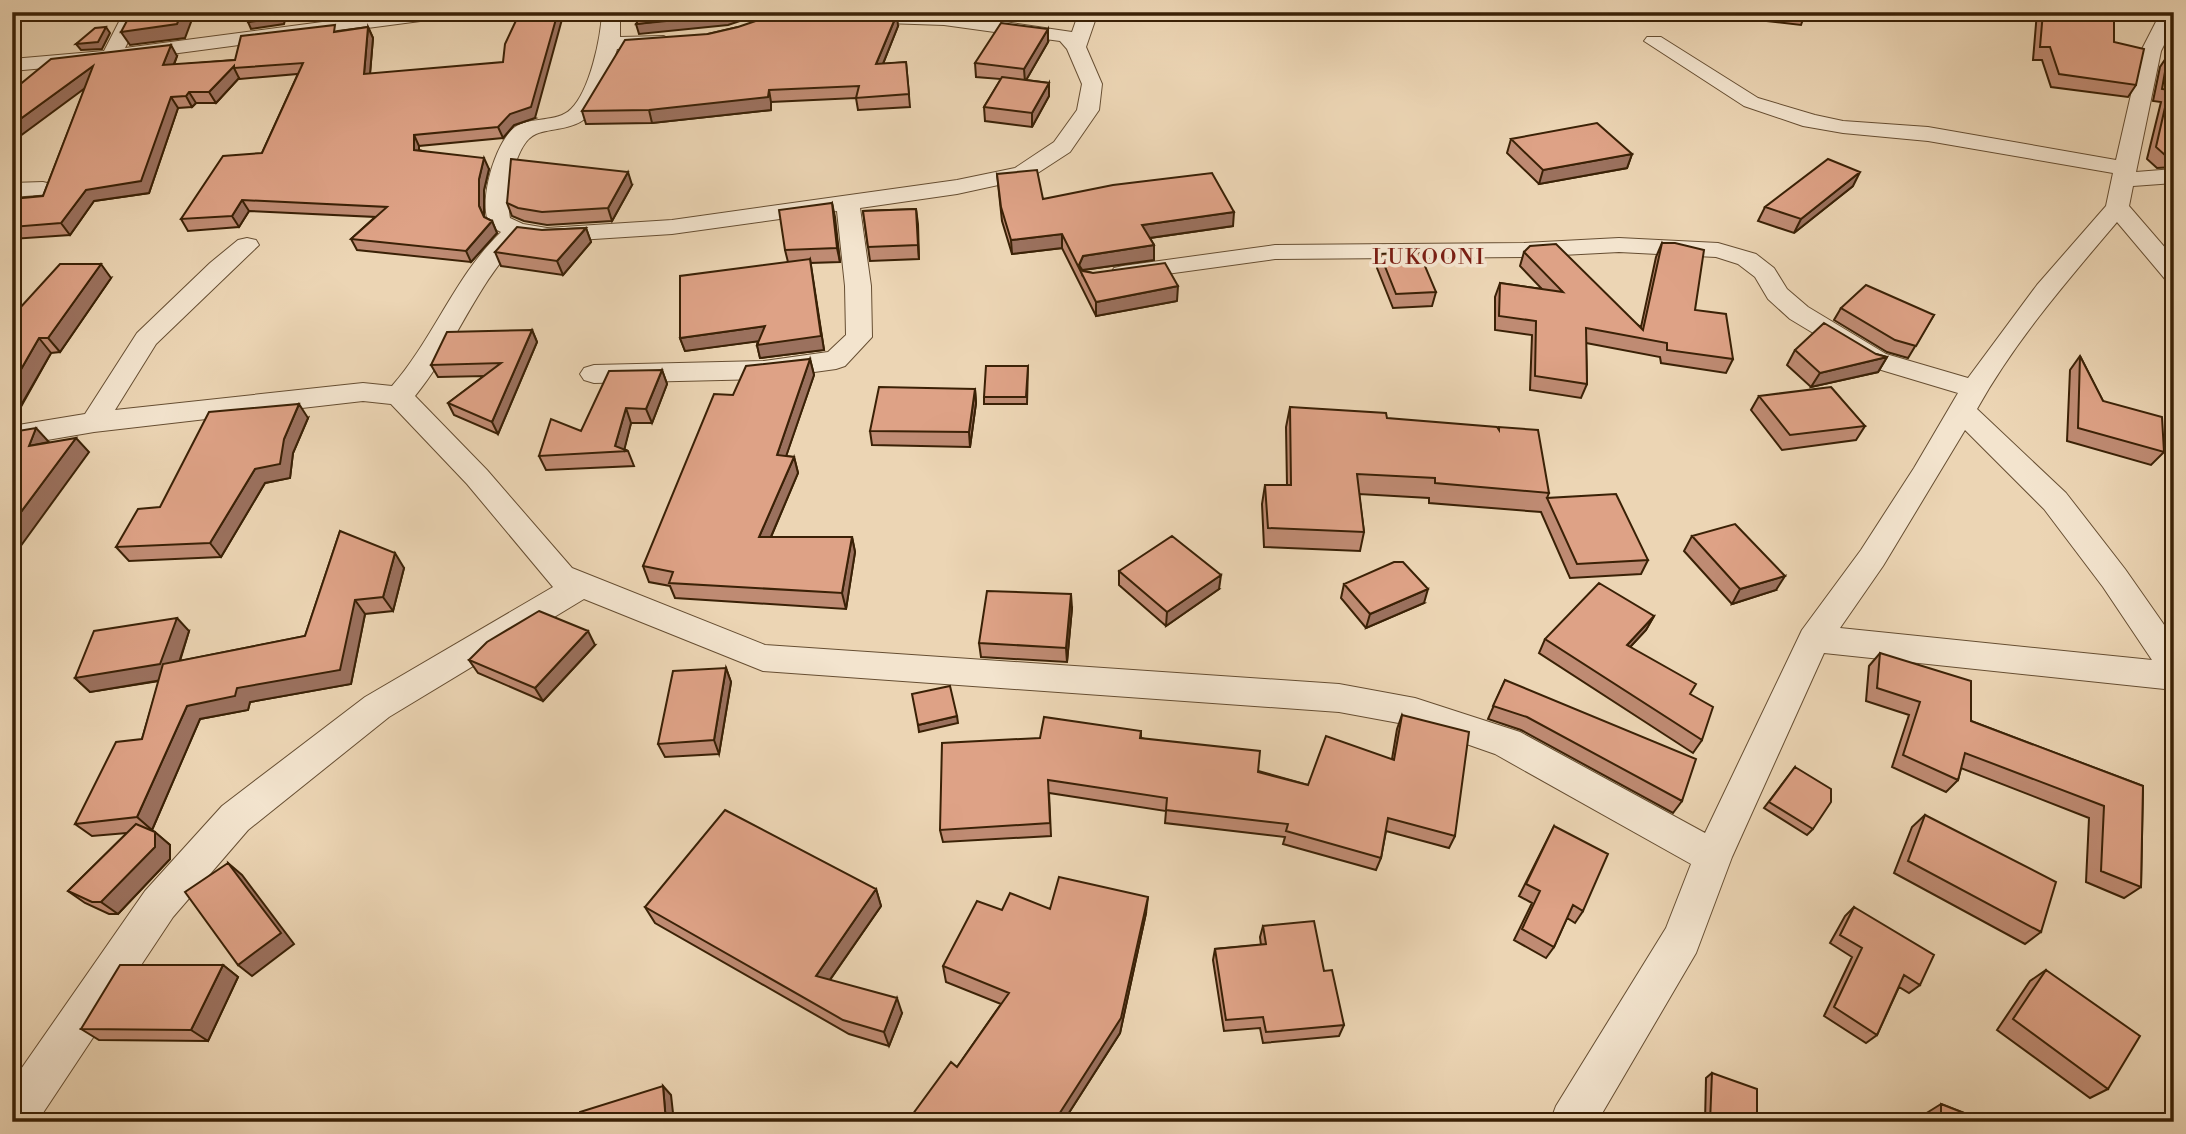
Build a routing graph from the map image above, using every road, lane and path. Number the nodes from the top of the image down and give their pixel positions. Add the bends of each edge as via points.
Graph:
1 (134, 12) edge
2 (443, 12) edge
3 (611, 12) edge
4 (1089, 12) edge
5 (2171, 12) edge
6 (837, 15) edge
7 (944, 16) edge
8 (687, 40) edge
9 (1654, 41) dead end
10 (609, 43) junction
11 (1076, 47) junction
12 (111, 56) junction
13 (12, 65) edge
14 (2174, 176) edge
15 (2123, 185) junction
16 (43, 189) edge
17 (12, 190) edge
18 (848, 204) junction
19 (517, 230) junction
20 (247, 245) dead end
21 (2174, 274) edge
22 (1106, 275) edge
23 (594, 374) dead end
24 (399, 396) junction
25 (1968, 400) junction
26 (94, 422) junction
27 (12, 436) edge
28 (580, 586) junction
29 (1814, 639) junction
30 (2174, 666) edge
31 (2174, 676) edge
32 (1713, 857) junction
33 (12, 1120) edge
34 (1572, 1122) edge

1 - 12 street
2 - 12 street
3 - 10 street
4 - 11 street
5 - 15 street via 2151,51
6 - 7 street
7 - 11 street via 1066,36
8 - 10 street
9 - 15 street via 1751,102 1811,121 1928,134
10 - 19 street via 579,112 524,132 514,142 495,212 499,222
11 - 18 street via 1092,84 1088,110 1062,147 1022,173
12 - 13 street
14 - 15 street
15 - 21 street
15 - 25 street
16 - 17 street
18 - 19 street via 672,227 547,235
18 - 23 street via 859,337 836,360 764,370
19 - 24 street via 481,269 420,374
20 - 26 street via 146,339
22 - 25 street via 1275,252 1619,245 1718,250 1747,259 1800,313 1877,360
24 - 26 street via 363,392
24 - 28 street via 477,477 561,577
25 - 29 street via 1872,558
25 - 30 street via 2055,501
26 - 27 street
28 - 32 street via 763,658 1339,698 1415,712 1507,743
28 - 33 street via 377,708 235,818 159,904
29 - 31 street
29 - 32 street
32 - 34 street via 1682,939

